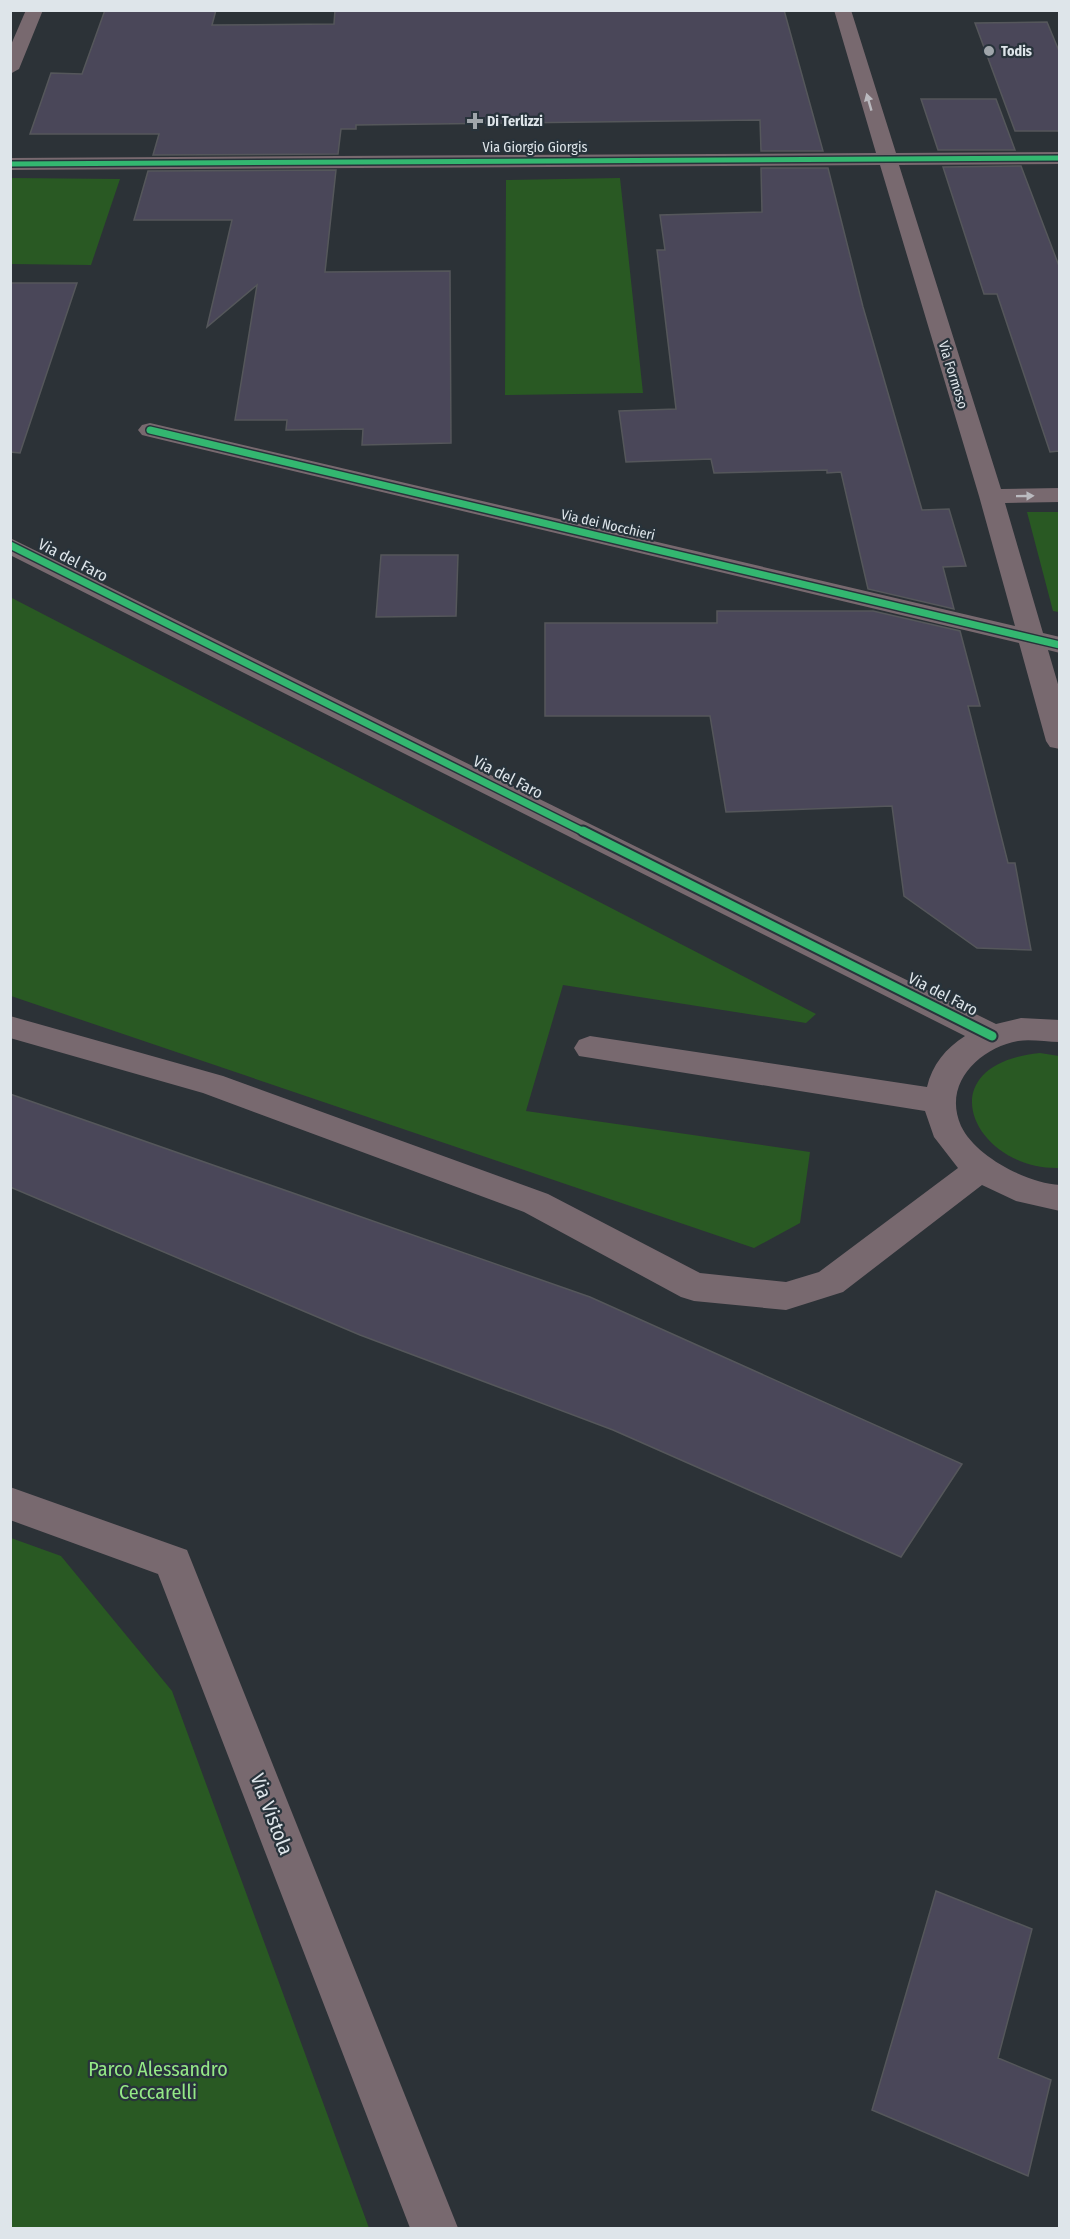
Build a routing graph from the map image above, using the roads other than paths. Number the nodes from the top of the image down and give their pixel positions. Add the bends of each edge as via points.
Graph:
1 (842, 10) edge
2 (33, 16) edge
3 (10, 22) edge
4 (10, 69) edge
5 (886, 158) junction
6 (1059, 158) edge
7 (10, 164) edge
8 (150, 430) dead end
9 (1059, 495) edge
10 (990, 496) junction
11 (10, 545) edge
12 (1032, 639) junction
13 (1059, 645) edge
14 (1059, 741) edge
15 (10, 1027) edge
16 (1059, 1031) edge
17 (992, 1035) junction
18 (590, 1048) dead end
19 (938, 1101) junction
20 (980, 1169) junction
21 (1059, 1198) edge
22 (10, 1503) edge
23 (434, 2229) edge

5 -> 1 street, Via Formoso
2 - 3 street
2 - 4 street
5 - 6 street, Via Giorgio Giorgis
5 - 7 street, Via Giorgio Giorgis
5 - 10 street, Via Formoso
8 - 12 street, Via dei Nocchieri
10 -> 9 street
10 - 12 street, Via Formoso
11 - 17 street, Via del Faro
12 - 13 street, Via dei Nocchieri
12 - 14 street, Via Formoso
15 - 20 street via 212,1084 536,1203 694,1287 786,1296 831,1282
16 - 17 street via 1018,1029
17 - 19 street via 963,1051 945,1074
18 - 19 street
19 - 20 street via 943,1125 957,1148
20 - 21 street via 1014,1188
22 - 23 street, Via Vistola via 173,1562

